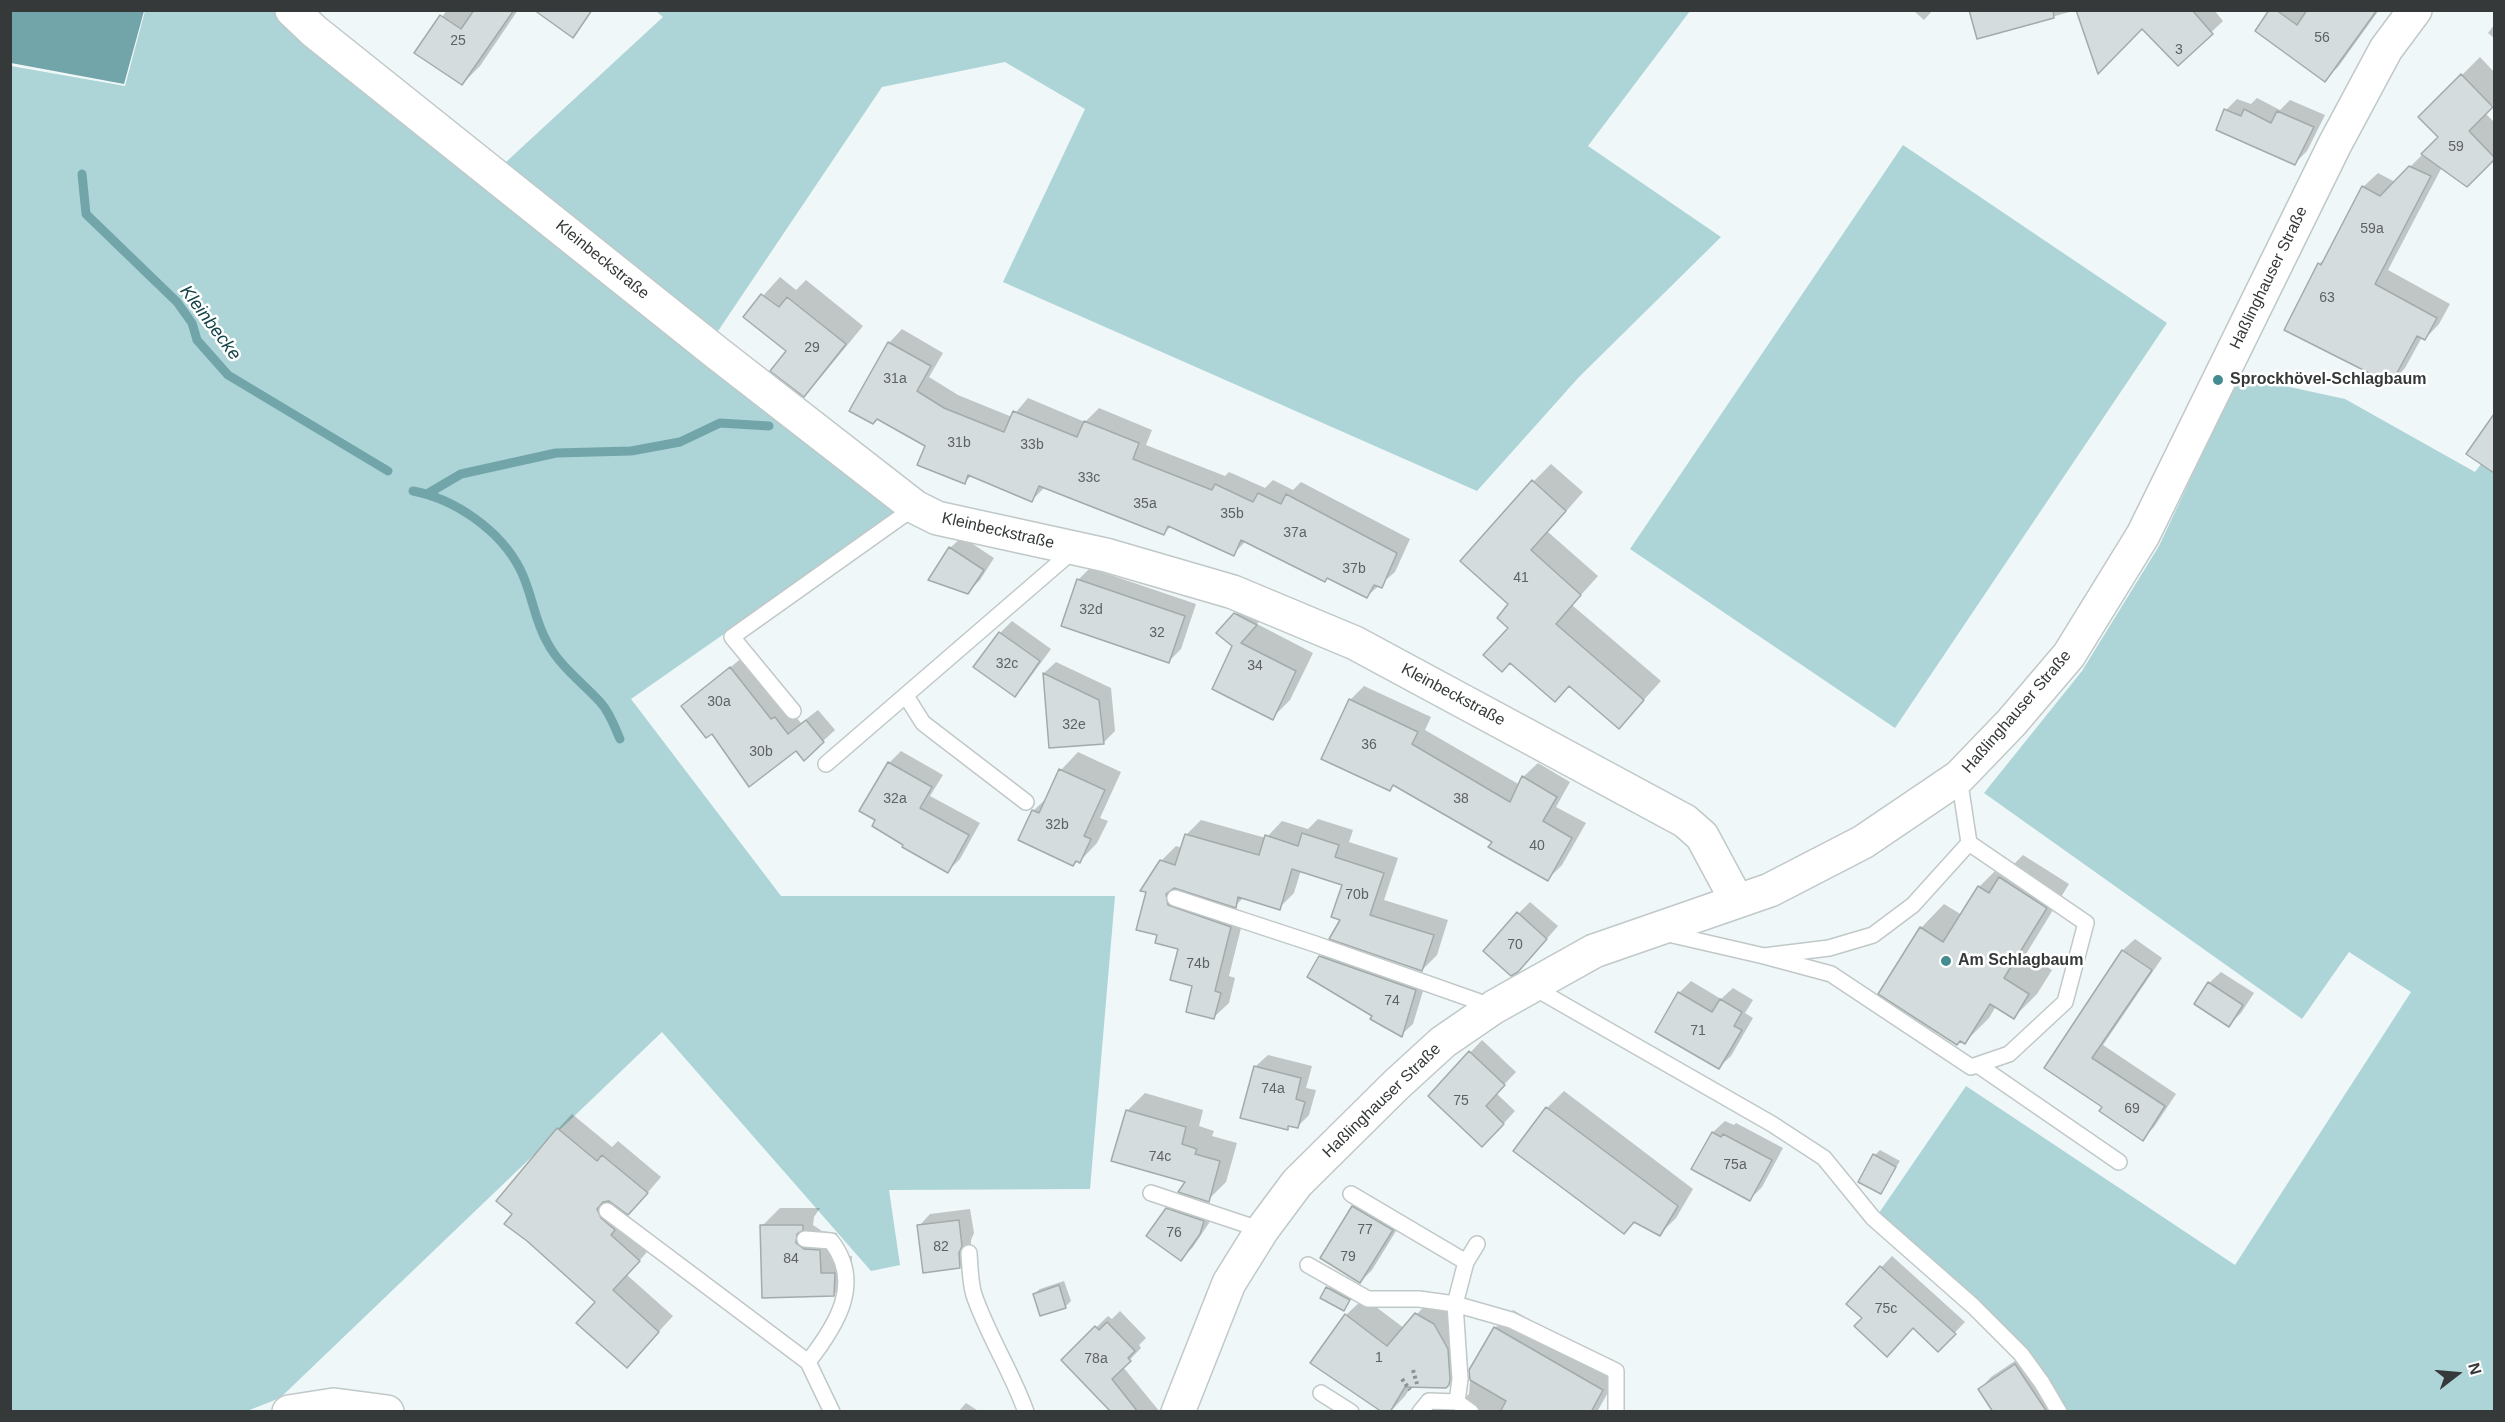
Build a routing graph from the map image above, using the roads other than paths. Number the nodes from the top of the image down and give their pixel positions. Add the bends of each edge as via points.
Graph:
1 (292, 10) edge
2 (2415, 10) edge
3 (915, 507) junction
4 (1075, 549) junction
5 (906, 696) junction
6 (792, 711) dead end
7 (826, 764) dead end
8 (1959, 777) junction
9 (1026, 802) dead end
10 (1969, 843) junction
11 (1175, 898) dead end
12 (1737, 901) junction
13 (1653, 930) junction
14 (1764, 956) junction
15 (1531, 986) junction
16 (1494, 1007) junction
17 (1978, 1065) junction
18 (2119, 1162) dead end
19 (1151, 1193) dead end
20 (1351, 1194) dead end
21 (607, 1211) dead end
22 (1262, 1230) junction
23 (805, 1239) dead end
24 (1477, 1244) dead end
25 (969, 1253) dead end
26 (1467, 1262) junction
27 (1308, 1265) dead end
28 (1455, 1304) junction
29 (808, 1362) junction
30 (1322, 1393) dead end
31 (1457, 1402) junction
32 (383, 1411) edge
33 (289, 1412) edge
34 (832, 1412) edge
35 (1026, 1412) edge
36 (1178, 1412) edge
37 (1351, 1412) edge
38 (1420, 1412) edge
39 (1471, 1412) edge
40 (1616, 1412) edge
41 (2059, 1412) edge

1 - 3 main road, Kleinbeckstraße
2 - 8 main road, Haßlinghauser Straße via 2386,49 2339,136 2143,535 2069,655
3 - 4 main road, Kleinbeckstraße via 938,518
3 - 6 lane via 732,637
4 - 5 lane
4 - 12 main road, Kleinbeckstraße via 1233,592 1355,643 1439,687 1685,821 1702,836
5 - 7 lane
5 - 9 lane via 923,723
8 - 10 lane
8 - 12 main road, Haßlinghauser Straße via 1863,842 1804,874
10 - 14 lane via 1913,905 1873,935 1829,948
10 - 17 lane via 2086,923 2065,1002 2009,1054
11 - 16 lane
12 - 13 main road, Haßlinghauser Straße
13 - 14 lane
13 - 15 main road, Haßlinghauser Straße via 1594,951
14 - 17 lane via 1831,974 1971,1067
15 - 16 main road, Haßlinghauser Straße
15 - 41 lane via 1824,1158 1873,1218 2021,1354
16 - 22 main road, Haßlinghauser Straße via 1443,1042 1396,1084 1296,1183
17 - 18 lane
19 - 22 lane
20 - 26 lane
21 - 29 lane
22 - 36 main road, Haßlinghauser Straße via 1229,1283
23 - 29 lane via 831,1241 842,1254 846,1280 844,1300 831,1332
24 - 26 lane
25 - 35 lane via 974,1294
26 - 28 lane
27 - 28 lane via 1368,1299
28 - 31 lane via 1460,1379
28 - 40 lane via 1511,1320 1616,1371
29 - 34 lane
30 - 37 lane
31 - 38 lane via 1429,1401
31 - 39 lane
32 - 33 main road via 334,1405

